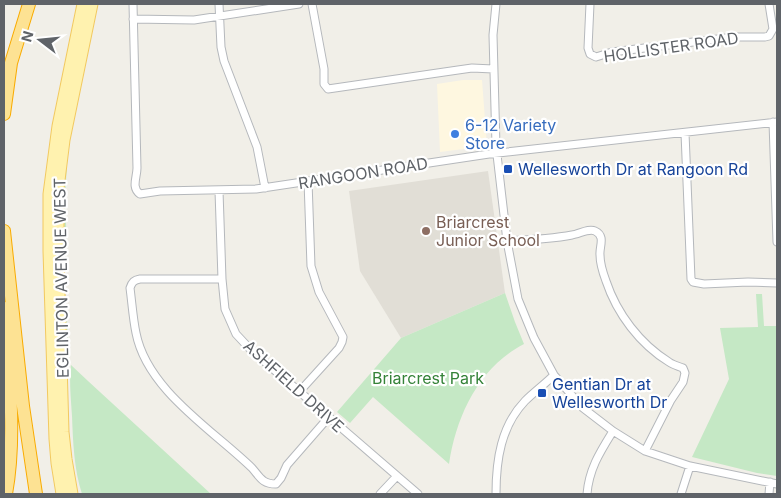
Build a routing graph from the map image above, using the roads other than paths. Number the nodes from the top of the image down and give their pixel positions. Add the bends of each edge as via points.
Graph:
1 (29, 4) edge
2 (83, 4) edge
3 (92, 4) edge
4 (133, 4) edge
5 (219, 4) edge
6 (299, 4) edge
7 (312, 4) edge
8 (496, 4) edge
9 (590, 4) edge
10 (770, 4) edge
11 (219, 16) junction
12 (133, 20) junction
13 (494, 69) junction
14 (4, 114) edge
15 (775, 122) edge
16 (685, 133) junction
17 (497, 153) junction
18 (308, 181) junction
19 (265, 188) junction
20 (219, 191) junction
21 (4, 231) edge
22 (507, 241) junction
23 (777, 242) edge
24 (222, 279) junction
25 (777, 283) edge
26 (4, 308) edge
27 (554, 375) junction
28 (300, 391) junction
29 (328, 418) junction
30 (613, 431) junction
31 (645, 451) junction
32 (690, 466) junction
33 (396, 477) junction
34 (774, 483) edge
35 (6, 494) edge
36 (36, 494) edge
37 (62, 494) edge
38 (72, 494) edge
39 (380, 494) edge
40 (418, 494) edge
41 (496, 494) edge
42 (587, 494) edge
43 (681, 494) edge
44 (768, 494) edge

1 - 14 highway via 11,62
2 - 37 main road, EGLINTON AVENUE WEST via 58,126 49,203 56,463
3 - 38 main road, EGLINTON AVENUE WEST via 64,140 58,203 64,432
4 - 12 street, RANGOON ROAD
5 - 11 street
6 - 11 street
7 - 13 street via 324,84 328,89 465,69
8 - 13 street
9 - 10 street, HOLLISTER ROAD via 588,48 596,58 612,52 734,37 769,36 774,24
11 - 12 street via 194,20
11 - 19 street via 224,61 257,147
12 - 20 street, RANGOON ROAD via 136,192 146,195
13 - 17 street
15 - 16 street, RANGOON ROAD
15 - 23 street
16 - 17 street, RANGOON ROAD
16 - 25 street via 691,279 704,284
17 - 18 street, RANGOON ROAD
17 - 22 street
18 - 19 street, RANGOON ROAD
18 - 28 street via 311,266 319,292 343,337 338,348
19 - 20 street, RANGOON ROAD
20 - 24 street, ASHFIELD DRIVE
21 - 36 highway
22 - 27 street via 518,299
22 - 31 street via 592,230 600,236 602,270 620,311 647,345 671,364 683,368 685,373
24 - 28 street, ASHFIELD DRIVE via 225,309 236,334
24 - 29 street via 140,279 132,282 136,335 160,382 171,396 269,484 276,484 287,465
26 - 35 highway via 11,438
27 - 30 street via 583,408
27 - 41 street via 511,420 499,450
28 - 29 street, ASHFIELD DRIVE
29 - 33 street, ASHFIELD DRIVE
30 - 31 street
30 - 42 street via 590,471
31 - 32 street
32 - 34 street
32 - 43 street
33 - 39 street
33 - 40 street, ASHFIELD DRIVE
34 - 44 street

